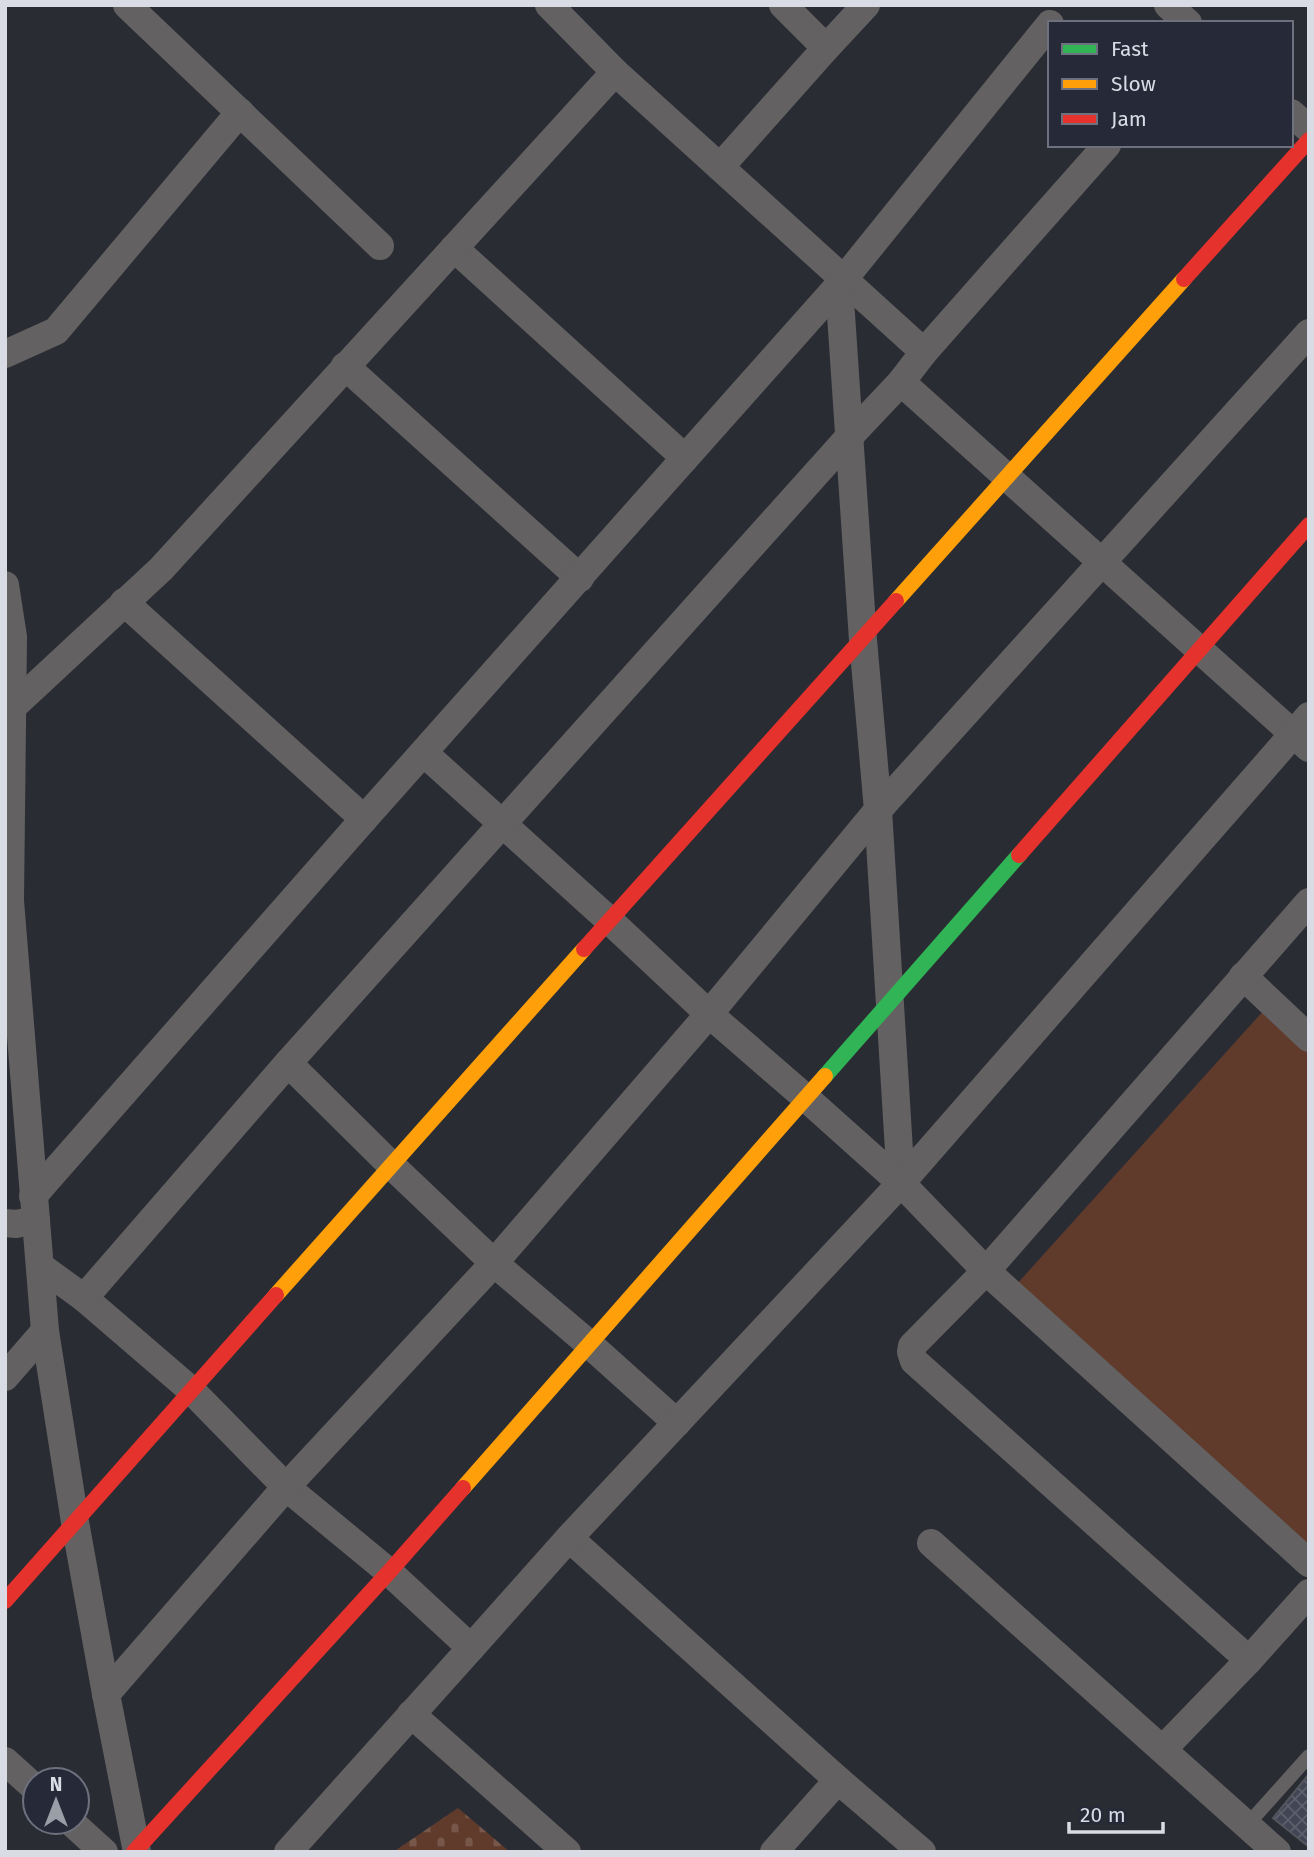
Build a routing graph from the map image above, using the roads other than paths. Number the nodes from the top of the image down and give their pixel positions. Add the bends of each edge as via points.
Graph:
1 (127, 5) edge
2 (549, 5) edge
3 (783, 5) edge
4 (866, 5) edge
5 (1065, 5) edge
6 (1168, 5) edge
7 (1053, 21) edge
8 (1186, 21) edge
9 (1048, 28) edge
10 (826, 48) junction
11 (615, 72) junction
12 (240, 113) junction
13 (1293, 115) edge
14 (1309, 129) edge
15 (1309, 140) edge
16 (1105, 147) edge
17 (720, 167) junction
18 (380, 246) dead end
19 (454, 248) junction
20 (841, 282) junction
21 (1309, 333) edge
22 (924, 352) junction
23 (5, 354) edge
24 (345, 366) junction
25 (901, 382) junction
26 (849, 437) junction
27 (685, 457) junction
28 (1006, 477) junction
29 (1309, 525) edge
30 (1101, 563) junction
31 (580, 578) junction
32 (5, 585) edge
33 (124, 602) junction
34 (863, 640) junction
35 (1199, 650) junction
36 (9, 711) edge
37 (1303, 732) edge
38 (424, 752) junction
39 (878, 810) junction
40 (364, 819) junction
41 (503, 824) junction
42 (1309, 902) edge
43 (8, 903) edge
44 (610, 920) junction
45 (1243, 976) junction
46 (888, 1002) junction
47 (709, 1014) junction
48 (1309, 1038) edge
49 (288, 1063) junction
50 (806, 1098) junction
51 (391, 1166) junction
52 (901, 1183) junction
53 (35, 1208) junction
54 (5, 1223) edge
55 (494, 1263) junction
56 (40, 1266) junction
57 (986, 1271) junction
58 (84, 1298) junction
59 (45, 1331) junction
60 (589, 1344) junction
61 (5, 1377) edge
62 (191, 1390) junction
63 (677, 1423) junction
64 (286, 1487) junction
65 (75, 1522) junction
66 (569, 1538) junction
67 (931, 1543) dead end
68 (1309, 1563) edge
69 (389, 1572) junction
70 (1309, 1593) edge
71 (5, 1601) edge
72 (471, 1648) junction
73 (1249, 1660) junction
74 (106, 1694) junction
75 (411, 1714) junction
76 (1163, 1749) junction
77 (1309, 1756) edge
78 (5, 1761) edge
79 (21, 1775) edge
80 (838, 1780) junction
81 (1248, 1825) junction
82 (86, 1836) edge
83 (136, 1851) edge
84 (104, 1852) edge
85 (288, 1852) edge
86 (567, 1852) edge
87 (774, 1852) edge
88 (922, 1852) edge
89 (1277, 1852) edge

1 - 12 street
2 - 11 street
3 - 10 street
4 - 10 street
5 - 7 street
6 - 8 street
9 - 20 street
10 - 17 street
11 - 17 street
11 - 19 street
12 - 18 street
12 - 23 street via 56,331
13 - 14 street
15 - 28 street
16 - 22 street
17 - 20 street
19 - 24 street
19 - 27 street
20 - 22 street
20 - 26 street
20 - 27 street
21 - 30 street
22 - 25 street
24 - 31 street
24 - 33 street via 161,569
25 - 26 street
25 - 28 street
26 - 34 street
26 - 41 street
27 - 31 street
28 - 30 street
28 - 34 street
29 - 35 street
30 - 35 street
30 - 39 street
31 - 38 street
32 - 36 street via 13,637
33 - 36 street
33 - 40 street
34 - 39 street
34 - 44 street
35 - 37 street
35 - 46 street
36 - 43 street
37 - 52 street
38 - 40 street
38 - 41 street
39 - 46 street
39 - 47 street
40 - 53 street
41 - 44 street
41 - 49 street
42 - 45 street
43 - 53 street
44 - 47 street
44 - 51 street
45 - 48 street
45 - 57 street
46 - 50 street
46 - 52 street
47 - 50 street
47 - 55 street
49 - 51 street
49 - 58 street
50 - 52 street
50 - 60 street
51 - 55 street
51 - 62 street
52 - 57 street
52 - 63 street
53 - 54 street via 16,1224
53 - 56 street
55 - 60 street
55 - 64 street
56 - 58 street
56 - 59 street
57 - 68 street
57 - 73 street via 912,1346 914,1361
58 - 62 street
59 - 61 street
59 - 65 street
60 - 63 street
60 - 69 street
62 - 64 street
62 - 65 street
63 - 66 street
64 - 69 street
64 - 74 street
65 - 71 street
65 - 74 street
66 - 72 street
66 - 80 street
67 - 76 street
69 - 72 street
69 - 83 street
70 - 73 street
72 - 75 street
73 - 76 street
74 - 83 street
75 - 85 street
75 - 86 street
76 - 81 street
77 - 81 lane
78 - 79 street
80 - 87 street
80 - 88 street
81 - 89 street
82 - 84 street

